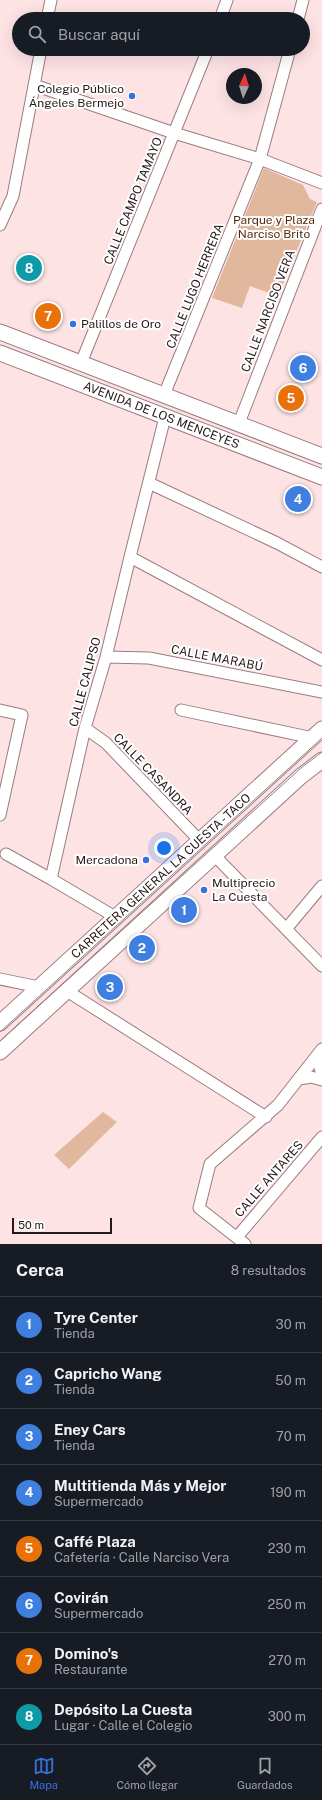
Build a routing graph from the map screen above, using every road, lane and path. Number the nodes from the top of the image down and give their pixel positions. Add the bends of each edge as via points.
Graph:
1 (51, 0) edge
2 (227, 0) edge
3 (303, 0) edge
4 (48, 12) edge
5 (223, 12) edge
6 (300, 12) edge
7 (40, 56) edge
8 (205, 56) edge
9 (288, 56) edge
10 (34, 85) junction
11 (174, 133) junction
12 (260, 159) junction
13 (322, 183) edge
14 (322, 209) edge
15 (0, 225) edge
16 (0, 332) edge
17 (0, 353) edge
18 (81, 363) junction
19 (164, 395) junction
20 (166, 417) junction
21 (239, 423) junction
22 (322, 456) edge
23 (322, 477) edge
24 (149, 483) junction
25 (130, 557) junction
26 (322, 567) edge
27 (106, 657) junction
28 (322, 660) edge
29 (322, 692) edge
30 (0, 710) edge
31 (181, 710) dead end
32 (86, 728) junction
33 (318, 733) edge
34 (322, 760) edge
35 (0, 816) edge
36 (200, 841) junction
37 (6, 854) dead end
38 (215, 856) junction
39 (50, 879) junction
40 (322, 886) edge
41 (117, 918) junction
42 (286, 929) junction
43 (322, 966) edge
44 (0, 979) edge
45 (39, 987) junction
46 (67, 991) junction
47 (0, 1023) edge
48 (321, 1050) edge
49 (0, 1052) edge
50 (322, 1073) edge
51 (299, 1079) junction
52 (322, 1080) edge
53 (266, 1117) junction
54 (322, 1137) edge
55 (241, 1240) edge

1 - 4 street
2 - 5 street
3 - 6 street
7 - 10 street
8 - 11 street, CALLE CAMPO TAMAYO
9 - 12 street, CALLE LUGO HERRERA
10 - 11 street
10 - 15 street via 13,196
11 - 12 street
11 - 18 street, CALLE CAMPO TAMAYO
12 - 13 street
12 - 19 street, CALLE LUGO HERRERA
14 - 21 street, CALLE NARCISO VERA
16 - 18 main road, AVENIDA DE LOS MENCEYES
17 - 20 main road, AVENIDA DE LOS MENCEYES
18 - 19 main road, AVENIDA DE LOS MENCEYES
19 - 21 main road, AVENIDA DE LOS MENCEYES
20 - 23 main road, AVENIDA DE LOS MENCEYES
20 - 24 street, CALLE CALIPSO
21 - 22 main road, AVENIDA DE LOS MENCEYES
24 - 25 street, CALLE CALIPSO
24 - 26 street
25 - 27 street, CALLE CALIPSO
25 - 28 street
27 - 29 street, CALLE MARABÚ via 149,658
27 - 32 street, CALLE CALIPSO
30 - 35 street via 22,715
31 - 33 street
32 - 36 street, CALLE CASANDRA via 106,743
32 - 39 street, CALLE CALIPSO
33 - 36 main road, CARRETERA GENERAL LA CUESTA - TACO
34 - 38 main road, CARRETERA GENERAL LA CUESTA - TACO via 300,777
36 - 41 main road, CARRETERA GENERAL LA CUESTA - TACO
37 - 39 street
38 - 42 street
38 - 46 main road, CARRETERA GENERAL LA CUESTA - TACO
39 - 41 street
40 - 42 street
41 - 45 main road, CARRETERA GENERAL LA CUESTA - TACO
42 - 43 street
44 - 45 street
45 - 47 main road, CARRETERA GENERAL LA CUESTA - TACO
46 - 49 main road, CARRETERA GENERAL LA CUESTA - TACO
46 - 53 street
48 - 50 street
48 - 51 street
51 - 52 street via 311,1077
51 - 53 street
53 - 55 street via 210,1164 199,1208
54 - 55 street, CALLE ANTARES

